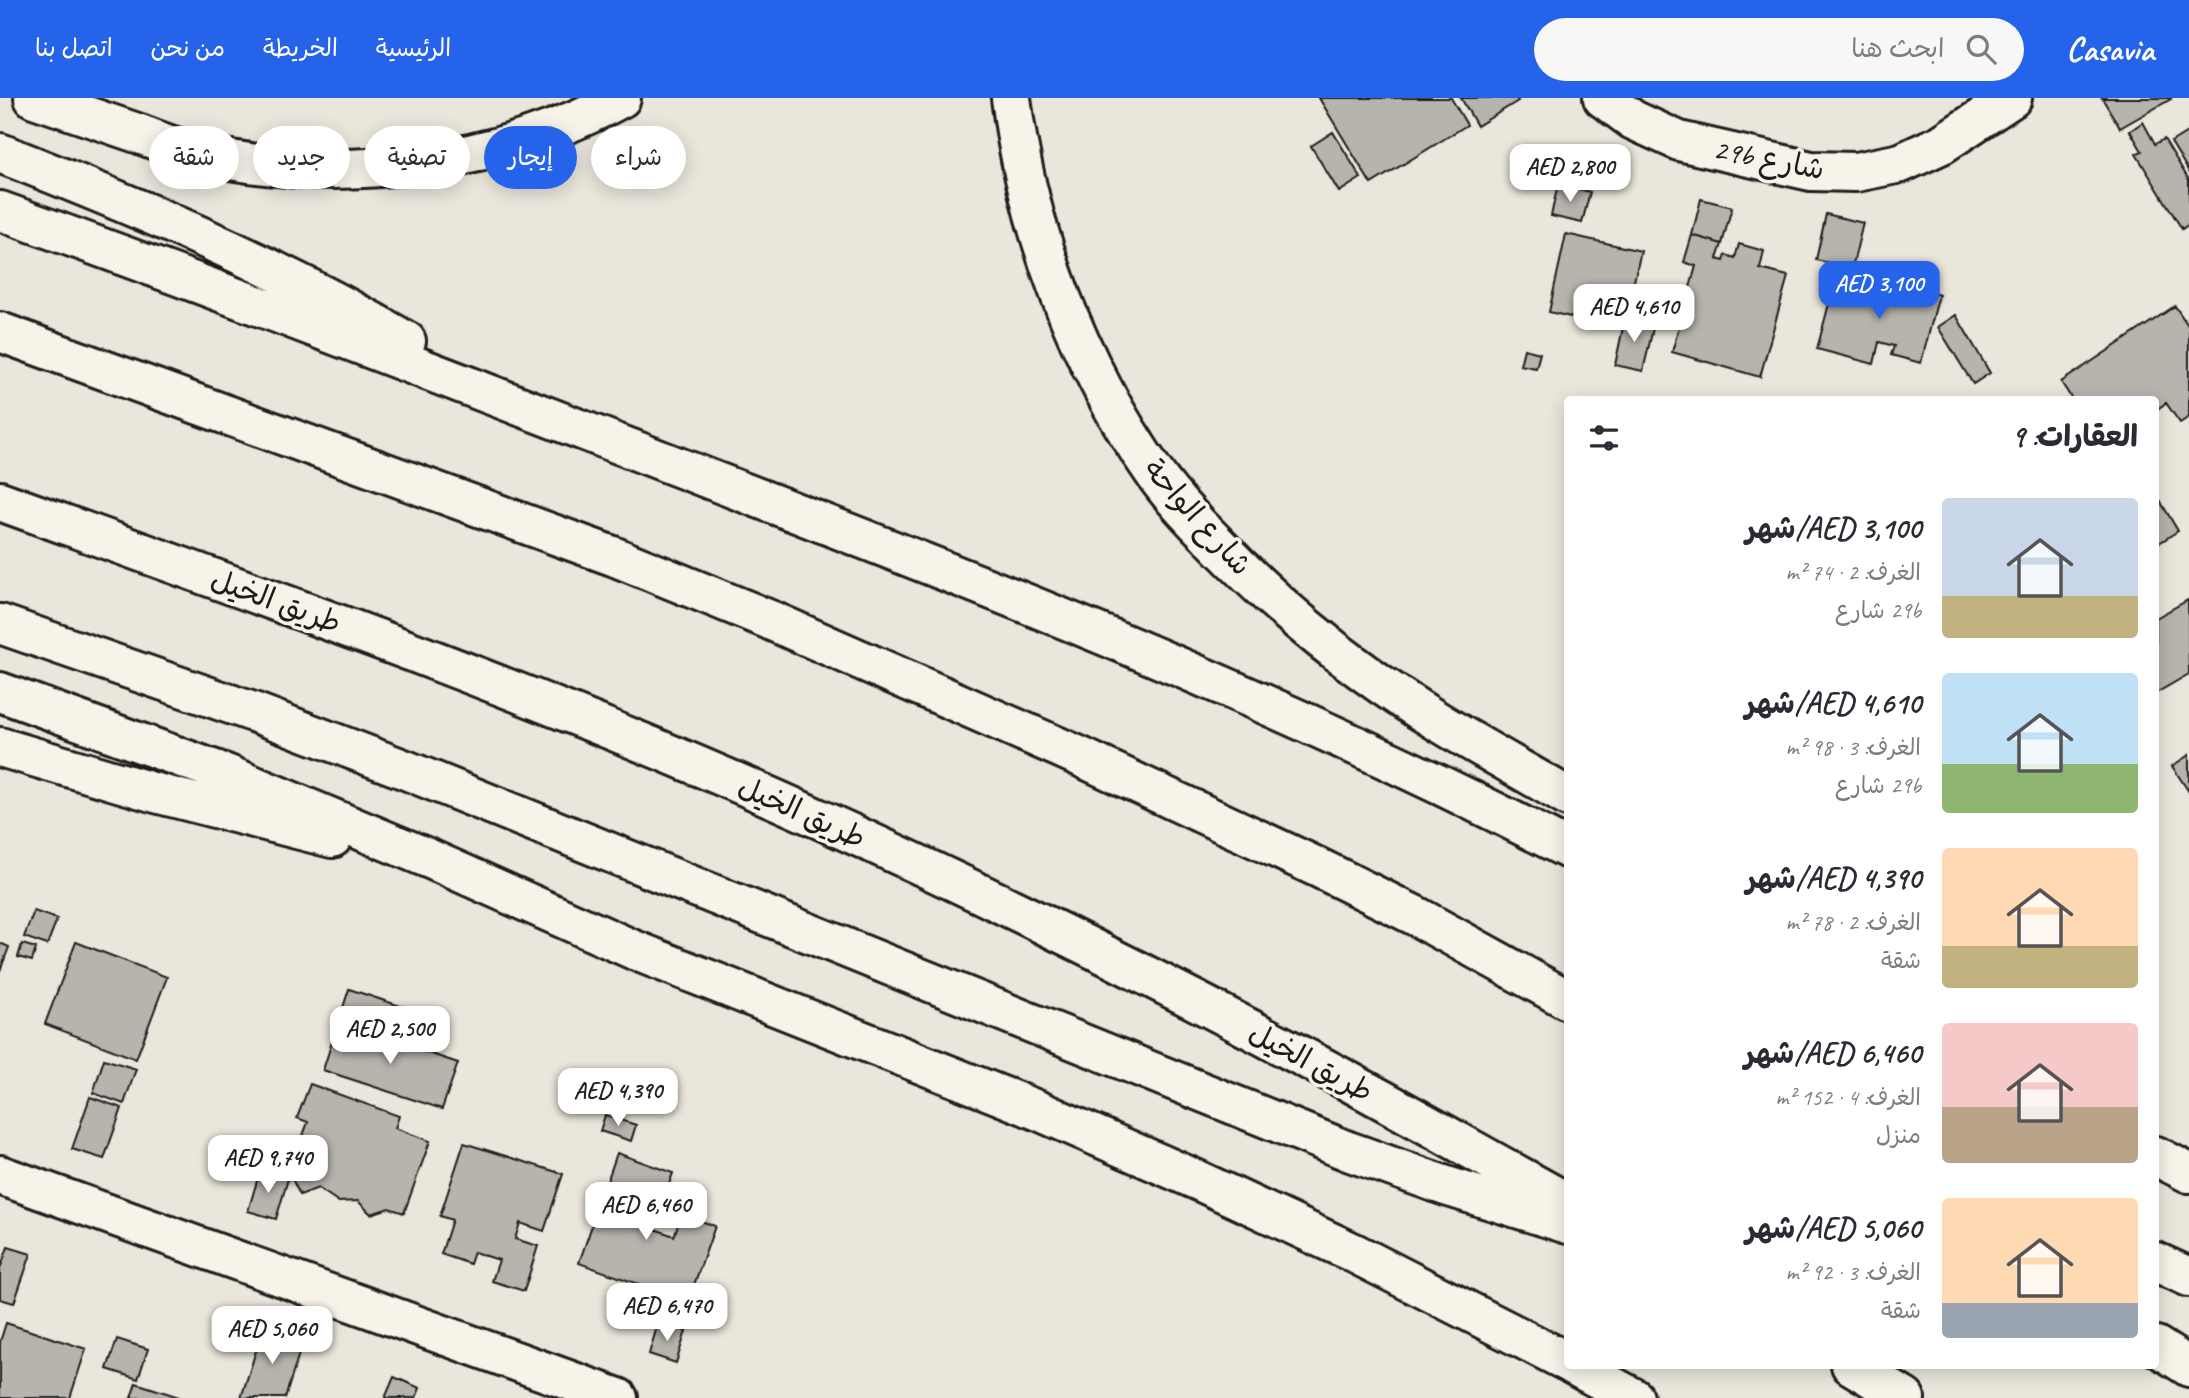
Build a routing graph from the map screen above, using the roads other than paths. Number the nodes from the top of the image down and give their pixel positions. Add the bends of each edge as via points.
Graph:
1 (34, 98) edge
2 (621, 98) edge
3 (1011, 98) edge
4 (1603, 98) edge
5 (2012, 98) edge
6 (0, 153) edge
7 (0, 211) edge
8 (0, 332) edge
9 (497, 397) junction
10 (0, 501) edge
11 (0, 624) edge
12 (0, 692) edge
13 (0, 747) edge
14 (1564, 795) edge
15 (1564, 847) edge
16 (430, 859) junction
17 (1564, 998) edge
18 (2159, 1158) edge
19 (2189, 1173) edge
20 (0, 1175) edge
21 (1564, 1201) edge
22 (1564, 1223) edge
23 (2159, 1263) edge
24 (2189, 1277) edge
25 (2159, 1348) edge
26 (1564, 1360) edge
27 (2189, 1367) edge
28 (1580, 1369) edge
29 (1858, 1369) edge
30 (618, 1398) edge
31 (1634, 1398) edge
32 (1905, 1398) edge

1 - 2 main road via 193,153 292,168 337,169 426,162 469,153 519,140
3 - 14 main road, شارع الواحة via 1028,194 1066,313 1122,424 1156,476 1234,561 1320,639 1414,706
4 - 5 main road, 29b شارع via 1633,120 1679,141 1811,171 1856,172 1901,163 1942,144
6 - 9 main road via 272,271 387,330
7 - 9 main road
8 - 17 main road via 613,556 879,667 1317,867
9 - 15 main road via 1051,612 1373,753
10 - 21 main road, طريق الخيل via 478,676 803,811 1140,972
11 - 22 main road via 256,713 533,820 1348,1152
12 - 16 main road via 226,774
13 - 16 main road via 271,823
16 - 26 main road via 634,950 1037,1110 1197,1180 1354,1253
18 - 19 main road
20 - 30 main road
23 - 24 main road
25 - 27 main road
28 - 31 main road
29 - 32 main road

